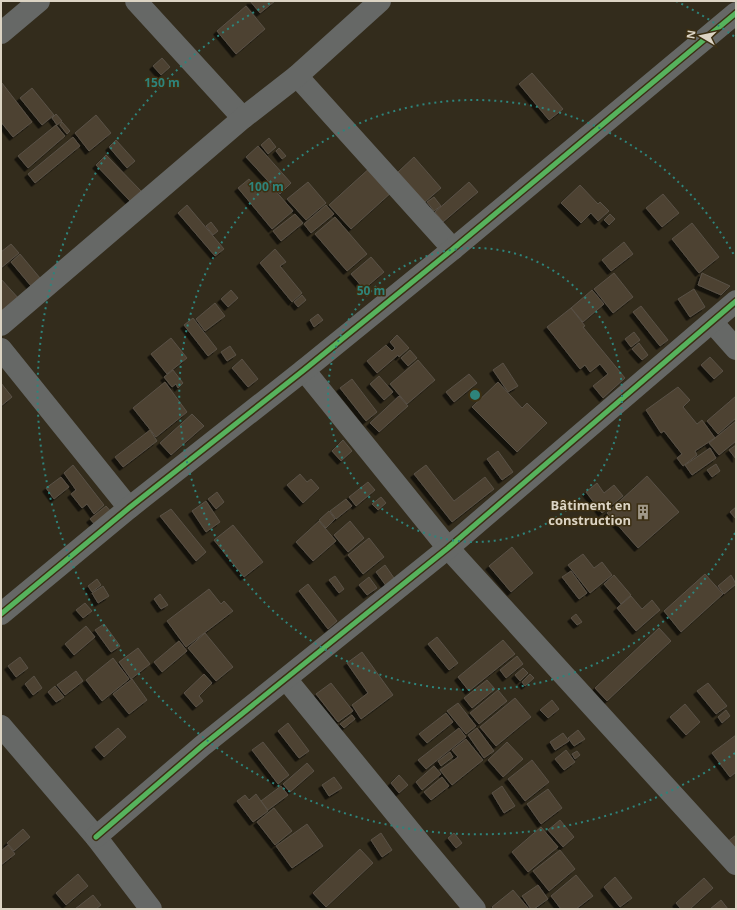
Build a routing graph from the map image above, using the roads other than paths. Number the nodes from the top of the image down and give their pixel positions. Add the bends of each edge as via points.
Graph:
1 (39, 1) edge
2 (136, 1) edge
3 (380, 1) edge
4 (736, 13) edge
5 (1, 33) edge
6 (297, 76) junction
7 (242, 118) junction
8 (453, 250) junction
9 (736, 301) edge
10 (712, 322) junction
11 (1, 325) edge
12 (1, 349) edge
13 (736, 349) edge
14 (304, 370) junction
15 (129, 508) junction
16 (448, 548) junction
17 (1, 614) edge
18 (286, 679) junction
19 (1, 726) edge
20 (96, 837) junction
21 (736, 864) edge
22 (152, 909) edge
23 (476, 909) edge

1 - 5 street
2 - 7 street
3 - 6 street
4 - 8 street
6 - 7 street
6 - 8 street
7 - 11 street
8 - 14 street
9 - 10 street
10 - 13 street
10 - 16 street
12 - 15 street
14 - 15 street
14 - 16 street
15 - 17 street
16 - 18 street
16 - 21 street
18 - 20 street via 202,746
18 - 23 street
19 - 20 street
20 - 22 street

